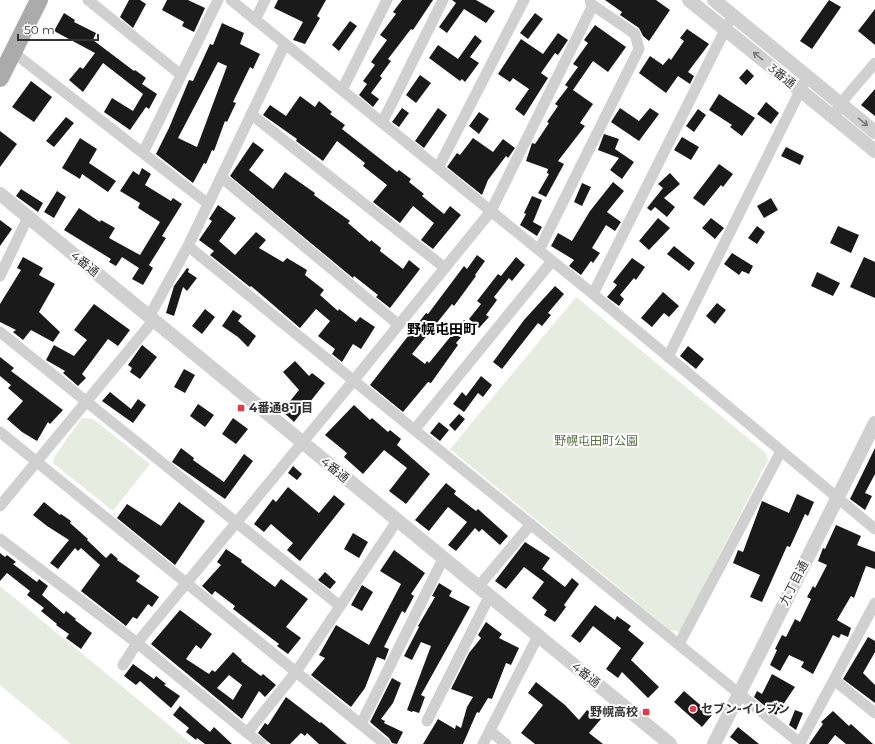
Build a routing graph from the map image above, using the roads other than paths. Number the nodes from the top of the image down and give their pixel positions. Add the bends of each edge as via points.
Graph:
1 (39, 0) edge
2 (88, 0) edge
3 (218, 0) edge
4 (231, 0) edge
5 (266, 0) edge
6 (388, 0) edge
7 (443, 0) edge
8 (524, 0) edge
9 (689, 0) edge
10 (714, 0) edge
11 (590, 2) edge
12 (732, 16) junction
13 (255, 20) junction
14 (725, 30) junction
15 (285, 44) junction
16 (13, 52) junction
17 (875, 63) edge
18 (181, 75) junction
19 (807, 77) junction
20 (0, 78) edge
21 (342, 90) junction
22 (801, 91) junction
23 (840, 104) junction
24 (251, 114) junction
25 (834, 118) junction
26 (382, 123) junction
27 (875, 132) edge
28 (875, 151) edge
29 (143, 153) junction
30 (438, 168) junction
31 (221, 177) junction
32 (0, 194) edge
33 (208, 203) junction
34 (491, 211) junction
35 (28, 217) junction
36 (188, 246) junction
37 (539, 250) junction
38 (552, 261) junction
39 (444, 268) junction
40 (0, 276) edge
41 (593, 294) junction
42 (151, 319) junction
43 (399, 325) junction
44 (0, 332) edge
45 (668, 357) junction
46 (354, 380) junction
47 (85, 402) junction
48 (875, 423) edge
49 (415, 429) junction
50 (0, 432) edge
51 (302, 443) junction
52 (781, 451) junction
53 (36, 461) junction
54 (837, 498) junction
55 (0, 506) edge
56 (397, 521) junction
57 (236, 523) junction
58 (531, 524) junction
59 (875, 529) edge
60 (0, 539) edge
61 (443, 559) junction
62 (187, 583) junction
63 (478, 588) junction
64 (489, 597) junction
65 (875, 603) edge
66 (340, 606) junction
67 (872, 617) edge
68 (538, 636) junction
69 (137, 643) junction
70 (679, 644) junction
71 (122, 665) dead end
72 (296, 672) junction
73 (834, 680) junction
74 (739, 693) junction
75 (875, 713) edge
76 (427, 721) dead end
77 (361, 724) junction
78 (490, 731) junction
79 (247, 733) junction
80 (261, 744) edge
81 (385, 744) edge
82 (483, 744) edge
83 (506, 744) edge
84 (670, 744) edge
85 (714, 744) edge
86 (800, 744) edge

1 - 16 main road
2 - 18 street
3 - 18 street
4 - 13 street
5 - 13 street
6 - 21 street
7 - 26 street
8 - 30 street
9 - 14 street, 3番通
10 - 12 street, 3番通
11 - 34 street via 592,7
11 - 37 street via 635,34 640,49
12 - 14 street
12 - 19 street, 3番通
13 - 15 street
22 -> 14 street, 3番通
14 - 41 street
15 - 21 street
15 - 24 street
16 - 20 main road
16 - 29 street
17 - 23 street
18 - 29 street
19 - 22 street
19 - 23 street, 3番通
21 - 26 street
22 - 25 street, 3番通
22 - 45 street
23 - 25 street
23 -> 27 street, 3番通
24 - 31 street
24 - 39 street
25 - 28 street, 3番通
26 - 30 street
29 - 33 street
30 - 34 street
31 - 33 street
31 - 43 street
32 - 35 street, 4番通
33 - 36 street
34 - 37 street
34 - 39 street
35 - 40 street
35 - 42 street, 4番通
36 - 42 street
36 - 46 street
37 - 38 street
38 - 41 street
38 - 49 street
39 - 43 street
41 - 45 street
42 - 47 street
42 - 51 street, 4番通
43 - 46 street
44 - 47 street
45 - 52 street
46 - 49 street
46 - 51 street
47 - 53 street
47 - 57 street
48 - 54 street, 九丁目通
49 - 58 street
50 - 53 street
51 - 56 street, 4番通
51 - 57 street
52 - 54 street
52 - 70 street
53 - 55 street
53 - 62 street
54 - 59 street
54 - 74 street, 九丁目通
56 - 61 street, 4番通
56 - 66 street
57 - 62 street
57 - 66 street
58 - 63 street
58 - 70 street
60 - 69 street
61 - 63 street, 4番通
61 - 77 street
62 - 69 street
62 - 72 street
63 - 64 street, 4番通
64 - 68 street, 4番通
64 - 76 street
65 - 67 street
66 - 72 street
67 - 73 street
68 - 78 street
68 - 84 street, 4番通
69 - 71 street
69 - 79 street
70 - 74 street
72 - 77 street
72 - 79 street
73 - 75 street
73 - 86 street
74 - 85 street, 九丁目通
74 - 86 street
77 - 81 street
78 - 82 street
78 - 83 street
79 - 80 street

